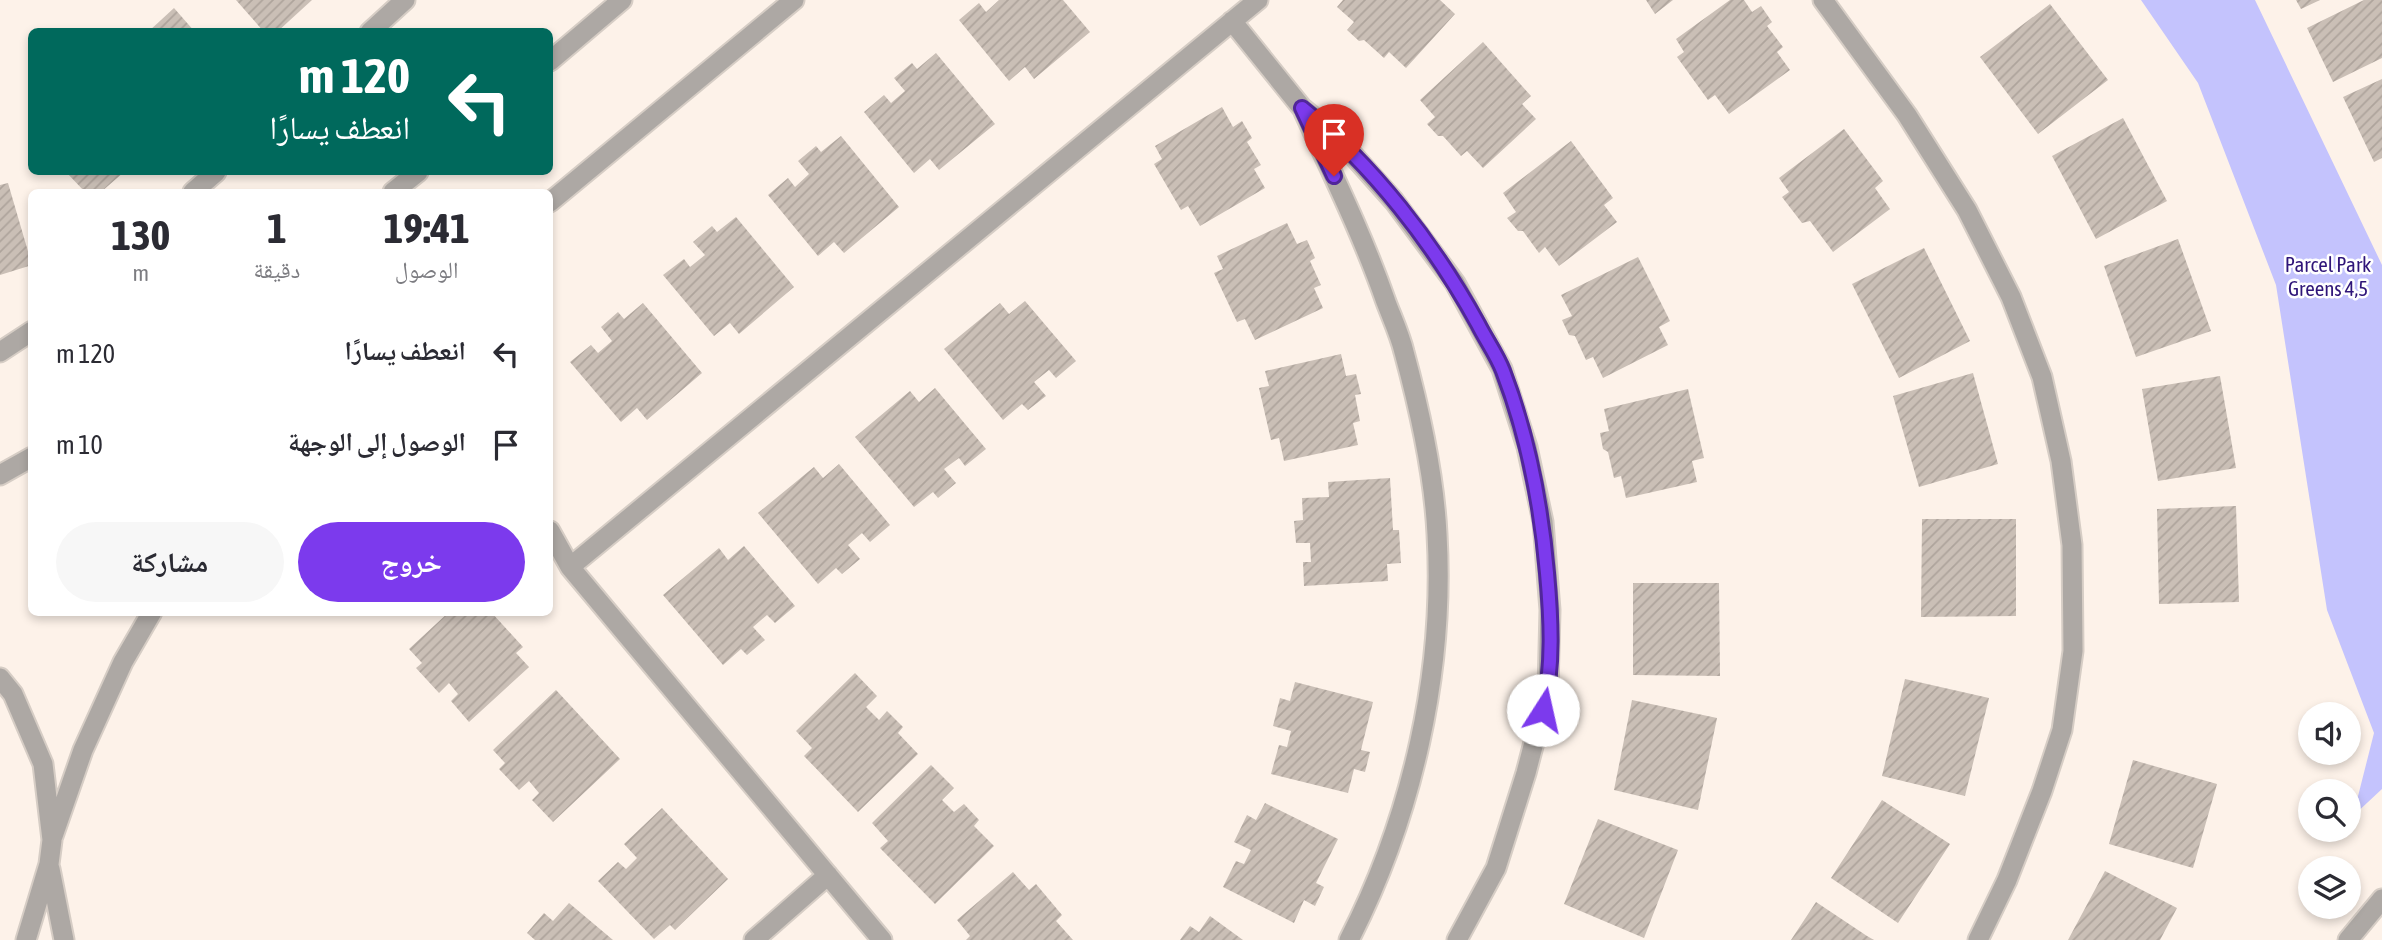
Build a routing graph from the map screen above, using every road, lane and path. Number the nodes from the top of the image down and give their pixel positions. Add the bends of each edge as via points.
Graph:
1 (405, 0) edge
2 (622, 0) edge
3 (794, 0) edge
4 (1258, 0) edge
5 (1823, 0) edge
6 (1232, 21) junction
7 (374, 28) edge
8 (553, 58) edge
9 (1302, 108) junction
10 (212, 175) edge
11 (414, 175) edge
12 (196, 189) edge
13 (397, 189) edge
14 (553, 200) edge
15 (28, 334) edge
16 (0, 352) edge
17 (28, 459) edge
18 (0, 475) edge
19 (553, 536) edge
20 (570, 567) junction
21 (150, 616) edge
22 (0, 678) edge
23 (52, 840) junction
24 (49, 864) junction
25 (828, 875) junction
26 (2382, 899) edge
27 (26, 940) edge
28 (64, 940) edge
29 (754, 940) edge
30 (882, 940) edge
31 (1349, 940) edge
32 (1457, 940) edge
33 (1978, 940) edge
34 (2348, 940) edge

1 - 7 street
2 - 8 street
3 - 14 street
4 - 6 street
5 - 33 street via 1907,115 1967,210 2011,297 2042,377 2061,461 2072,545 2073,638 2062,730 2007,880
6 - 9 street
6 - 20 street
9 - 31 street via 1366,244 1404,350 1430,463 1437,534 1438,614 1428,696 1409,788 1385,860
9 - 32 street via 1335,135 1385,191 1455,283 1502,369 1527,447 1543,522 1550,610 1548,689 1496,868
10 - 12 street
11 - 13 street
15 - 16 street
17 - 18 street
19 - 20 street
20 - 25 street
21 - 23 street via 83,750
22 - 23 street via 13,694 43,764
23 - 24 street
24 - 27 street
24 - 28 street
25 - 29 street
25 - 30 street
26 - 34 street

